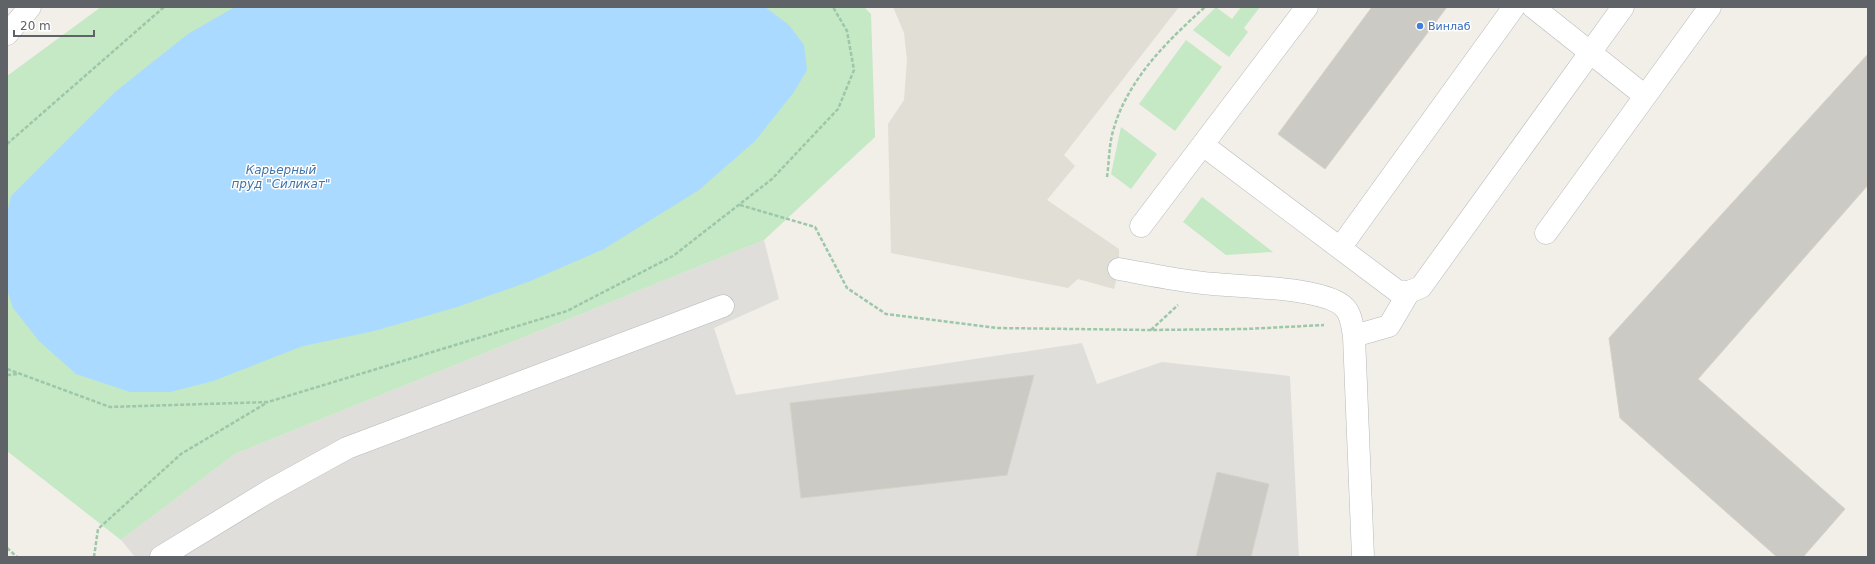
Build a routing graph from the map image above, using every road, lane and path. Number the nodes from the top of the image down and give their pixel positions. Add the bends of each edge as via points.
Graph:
1 (30, 7) edge
2 (164, 7) edge
3 (833, 7) edge
4 (1205, 7) edge
5 (1307, 7) edge
6 (1514, 7) edge
7 (1533, 7) edge
8 (1623, 7) edge
9 (1710, 7) edge
10 (7, 34) edge
11 (1590, 53) junction
12 (1645, 96) junction
13 (7, 144) edge
14 (1203, 145) junction
15 (1107, 177) dead end
16 (740, 204) junction
17 (1141, 226) dead end
18 (1546, 233) dead end
19 (1340, 248) junction
20 (1119, 270) dead end
21 (1202, 283) junction
22 (1409, 292) junction
23 (723, 306) dead end
24 (1150, 330) junction
25 (1353, 330) junction
26 (7, 369) edge
27 (20, 374) junction
28 (7, 375) edge
29 (268, 402) junction
30 (7, 548) edge
31 (17, 557) edge
32 (94, 557) edge
33 (161, 557) edge
34 (1362, 557) edge

1 - 10 street
2 - 13 path
3 - 16 path via 847,31 854,70 838,109 772,179
4 - 15 path via 1174,35 1148,64 1126,99 1113,134
5 - 14 street
6 - 19 street
7 - 11 street
8 - 11 street
9 - 12 street
11 - 12 street
11 - 22 street via 1421,287
12 - 18 street
14 - 17 street
14 - 19 street
16 - 24 path via 815,227 847,288 886,314 997,328
16 - 29 path via 673,256 567,311
19 - 22 street via 1397,291
20 - 21 street
21 - 24 path
21 - 25 street via 1297,291 1327,298 1344,307 1351,318
22 - 25 street via 1390,326
23 - 33 street via 347,448 269,491
24 - 25 path
25 - 34 street
26 - 27 path
27 - 28 path
27 - 29 path via 110,407
29 - 32 path via 175,459 98,529
30 - 31 path

